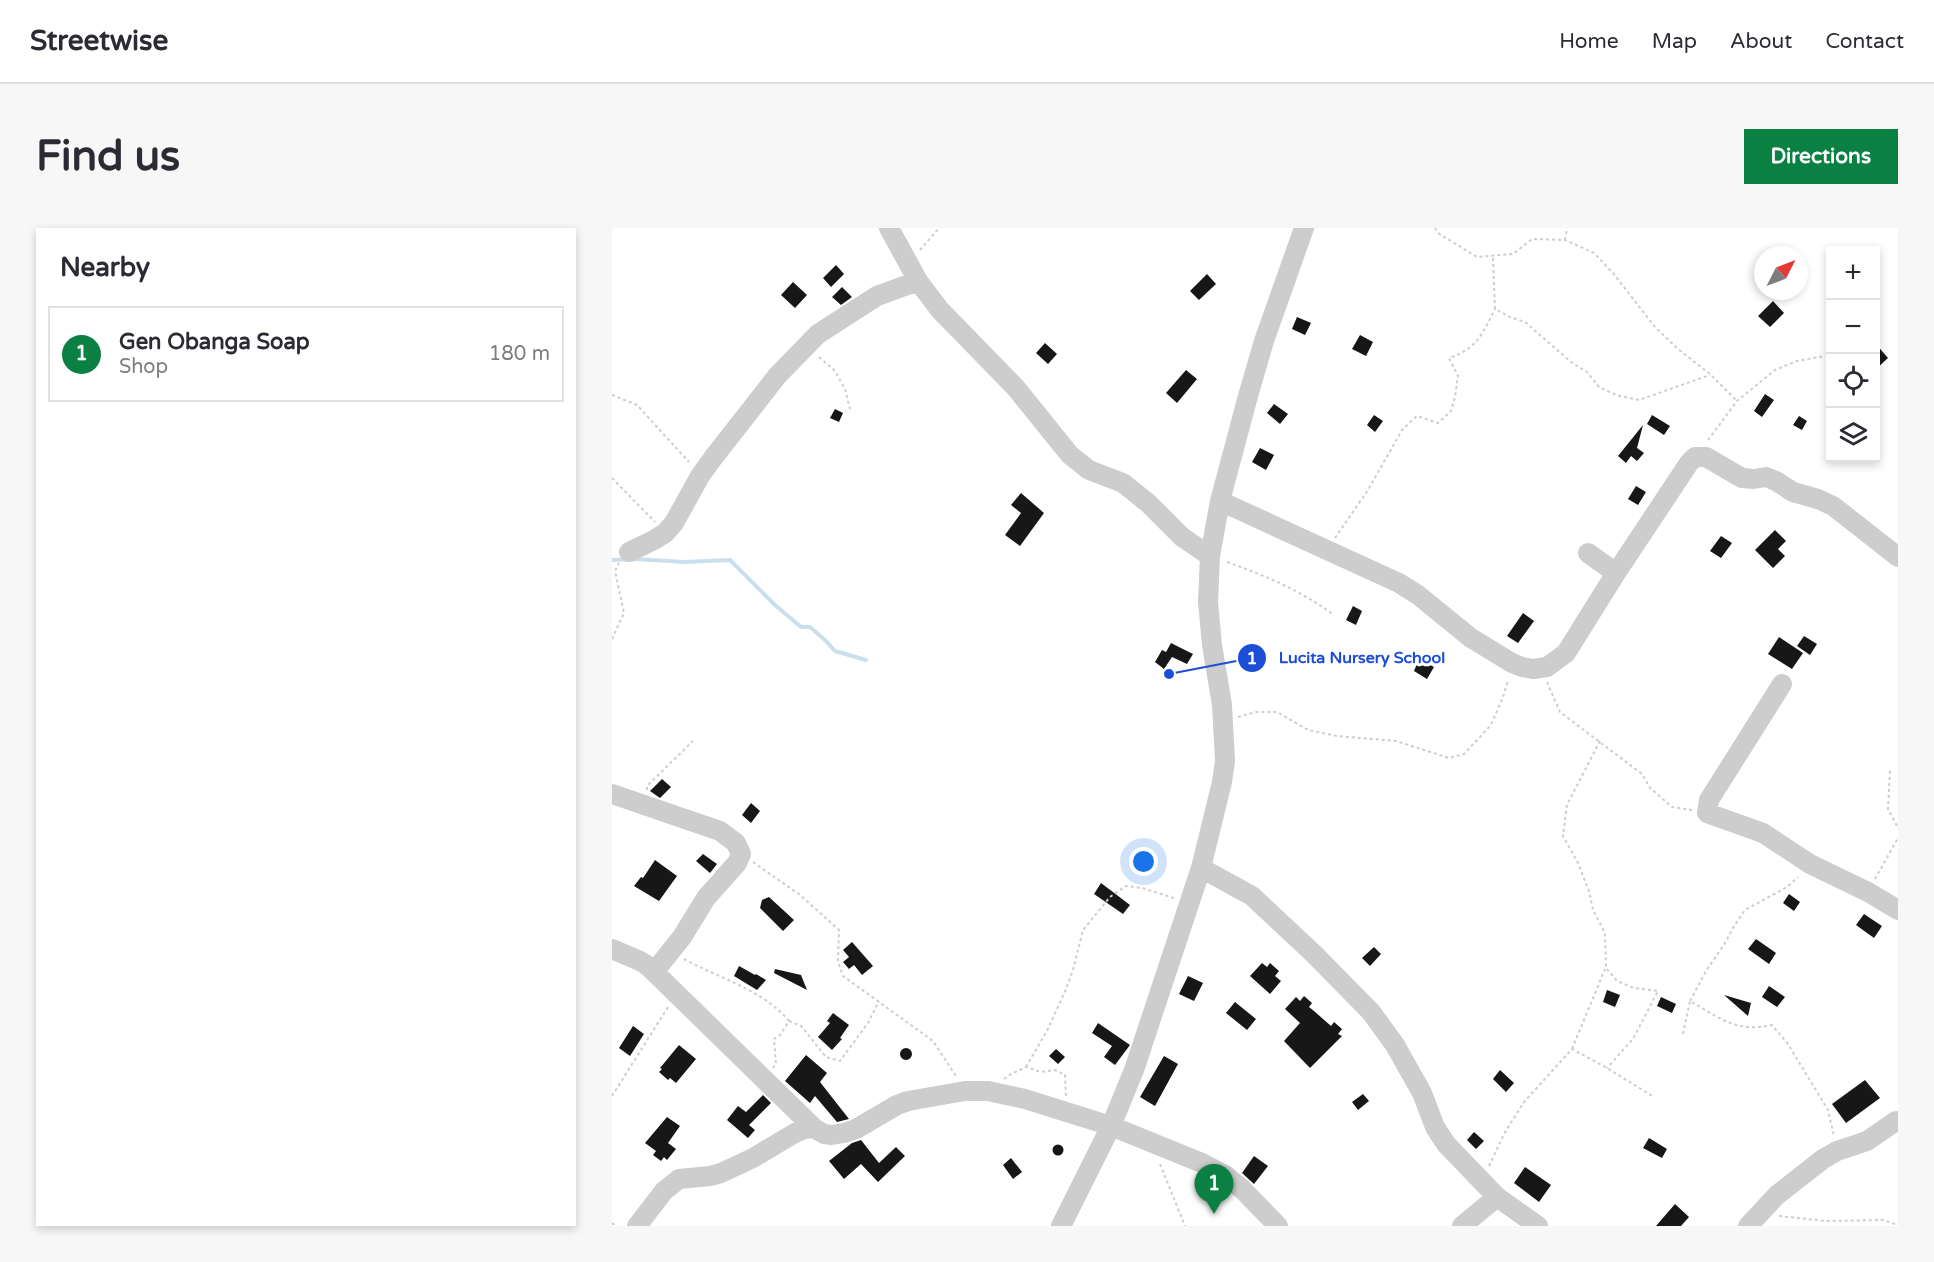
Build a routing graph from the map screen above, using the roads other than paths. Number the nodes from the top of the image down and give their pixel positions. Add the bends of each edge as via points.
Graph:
1 (889, 228) edge
2 (1304, 228) edge
3 (918, 281) junction
4 (1220, 501) junction
5 (629, 552) road end
6 (1588, 553) dead end
7 (1210, 556) junction
8 (1898, 557) edge
9 (1616, 573) junction
10 (1782, 684) dead end
11 (612, 794) edge
12 (1201, 868) junction
13 (1898, 910) edge
14 (612, 949) edge
15 (654, 972) junction
16 (1896, 1121) dead end
17 (1111, 1126) junction
18 (813, 1128) junction
19 (1497, 1197) junction
20 (637, 1226) edge
21 (1061, 1226) edge
22 (1278, 1226) edge
23 (1462, 1226) edge
24 (1538, 1226) edge
25 (1748, 1226) edge

1 - 3 street
2 - 4 street via 1264,341
3 - 5 street via 877,296 818,333 777,376 700,476 674,523 665,533
3 - 7 street via 940,310 1016,388 1070,455 1089,470 1123,483 1182,537
4 - 7 street
4 - 9 street via 1400,583 1466,634 1512,663 1533,669 1546,668 1566,653
6 - 9 street
7 - 12 street via 1208,602 1224,722 1225,761
8 - 9 street via 1833,506 1793,492 1766,477 1742,478 1706,457 1695,457
10 - 13 street via 1709,800 1707,813 1763,832 1810,864
11 - 15 street via 720,831 736,843 741,855
12 - 17 street via 1134,1070
12 - 19 street via 1261,903 1371,1012 1422,1093 1440,1137
14 - 15 street
15 - 18 street
16 - 25 street via 1867,1141 1837,1151 1798,1178
17 - 18 street via 1025,1099 988,1091 965,1091 908,1101 844,1133 824,1134
17 - 21 street
17 - 22 street via 1225,1175
18 - 20 street via 795,1132 721,1173 679,1179 664,1191
19 - 23 street
19 - 24 street

